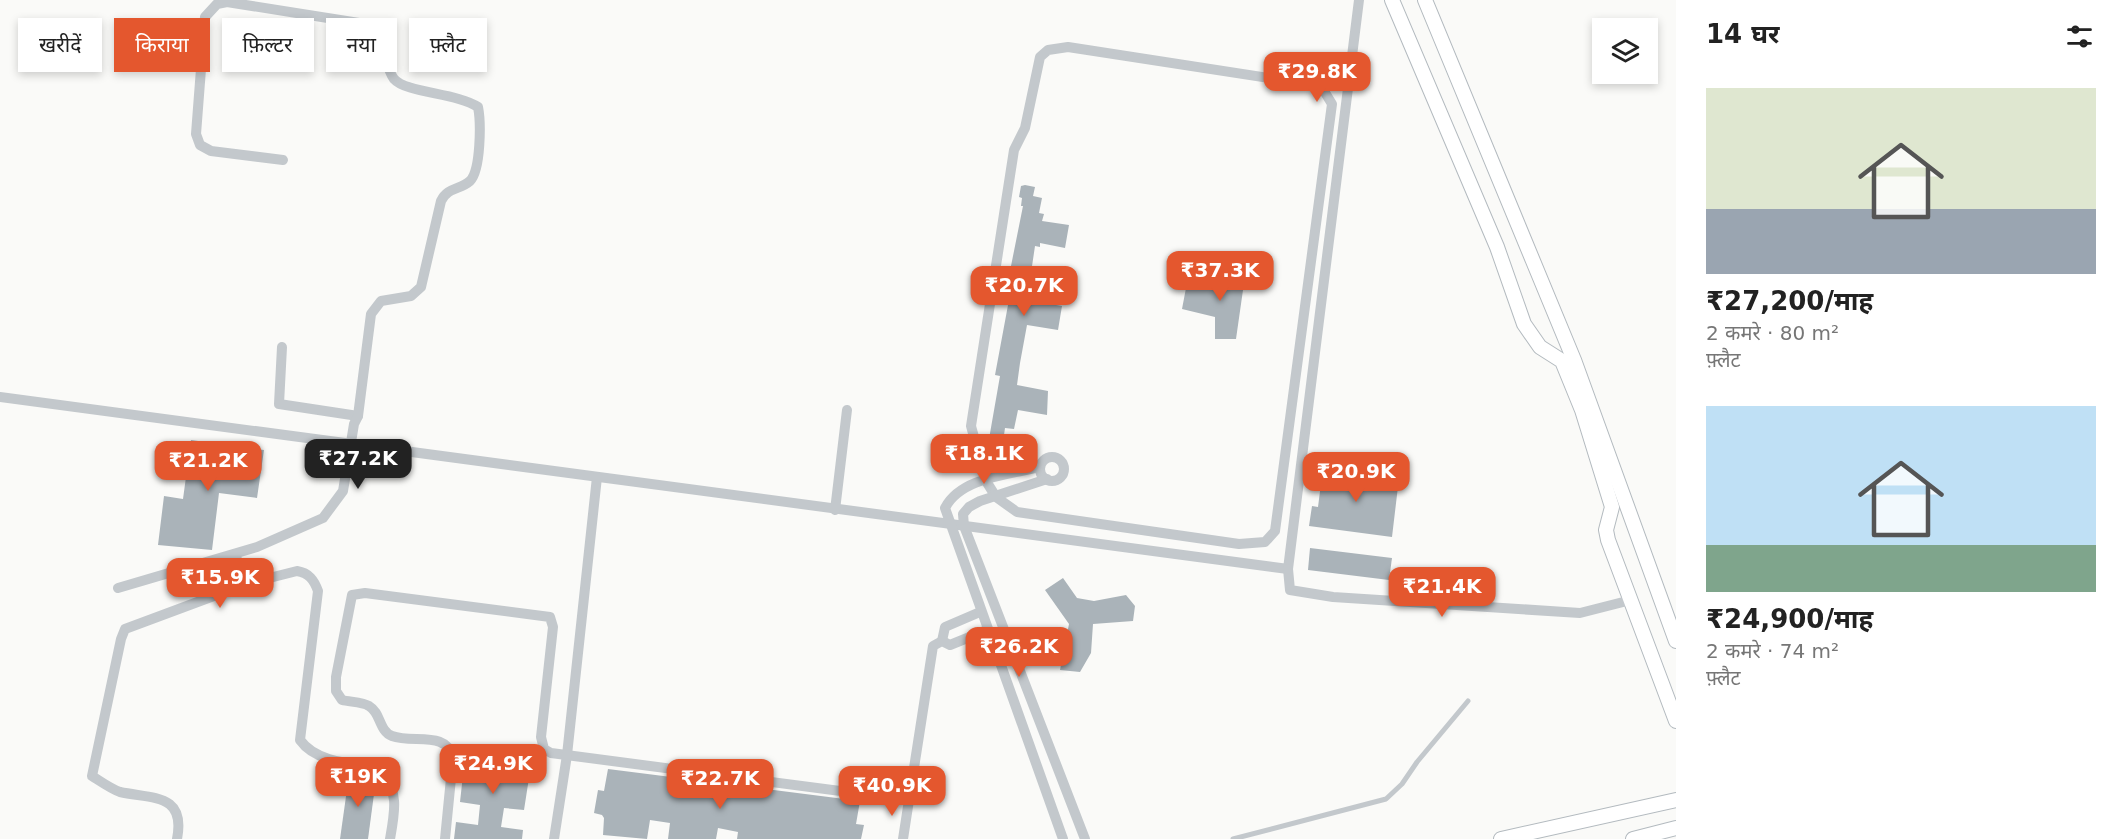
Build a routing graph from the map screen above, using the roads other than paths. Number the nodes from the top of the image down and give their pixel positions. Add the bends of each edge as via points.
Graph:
1 (1359, 0) edge
2 (1392, 0) edge
3 (1425, 0) edge
4 (283, 160) dead end
5 (282, 347) dead end
6 (0, 397) edge
7 (848, 410) dead end
8 (358, 417) junction
9 (354, 445) junction
10 (1040, 467) junction
11 (597, 477) junction
12 (1047, 479) junction
13 (986, 481) junction
14 (996, 497) junction
15 (835, 510) junction
16 (949, 526) junction
17 (964, 526) junction
18 (235, 554) junction
19 (215, 560) junction
20 (1288, 569) junction
21 (246, 584) junction
22 (118, 588) dead end
23 (226, 592) junction
24 (1631, 600) junction
25 (980, 612) junction
26 (987, 630) junction
27 (942, 641) junction
28 (1676, 641) edge
29 (1468, 701) dead end
30 (1676, 720) edge
31 (567, 755) junction
32 (909, 800) junction
33 (1676, 800) edge
34 (1676, 828) edge
35 (177, 839) edge
36 (390, 839) edge
37 (445, 839) edge
38 (554, 839) edge
39 (903, 839) edge
40 (1063, 839) edge
41 (1085, 839) edge
42 (1233, 839) edge
43 (1501, 839) edge
44 (1633, 839) edge

1 - 20 street
2 - 24 street via 1497,247 1524,324 1540,347 1562,361 1582,410 1612,507 1606,530 1608,540
3 - 28 street via 1574,360
4 - 8 street via 211,151 200,144 196,134 197,98 205,17 217,4 227,2 359,23 379,34 393,78 402,85 467,100 478,107 481,122 475,174 469,182 446,191 441,201 421,287 411,296 381,301 371,314
5 - 8 street via 279,404
6 - 9 street
7 - 15 street
8 - 9 street
9 - 11 street
9 - 18 street via 343,491 323,518
10 - 12 street
10 - 12 street via 1051,456 1064,465 1062,476
10 - 13 street
11 - 15 street
11 - 31 street
12 - 14 street
13 - 14 street
13 - 14 street via 971,426 1014,150 1025,128 1040,57 1048,50 1068,47 1321,86 1332,104 1271,538 1239,544 1017,512
13 - 16 street via 961,488 950,498 945,508
14 - 17 street via 969,507 963,514
15 - 16 street
16 - 17 street
16 - 25 street
17 - 20 street
17 - 41 street
18 - 19 street
18 - 21 street
19 - 22 street
19 - 23 street
20 - 24 street via 1290,590 1333,597 1580,613
21 - 23 street
21 - 36 street via 297,571 314,581 318,591 300,740 308,751 322,758 381,767 392,782 396,801
23 - 35 street via 125,629 92,776 118,791 155,795 171,804 180,824
24 - 30 street
25 - 26 street
25 - 27 street via 945,627
26 - 27 street via 950,645
26 - 40 street
27 - 32 street via 933,646
29 - 42 lane via 1386,799
31 - 32 street
31 - 37 street via 544,749 541,737 554,627 550,616 365,593 352,595 336,691 342,700 369,706 392,736 442,741 452,750
31 - 38 street
32 - 39 street
33 - 43 street
34 - 44 street

